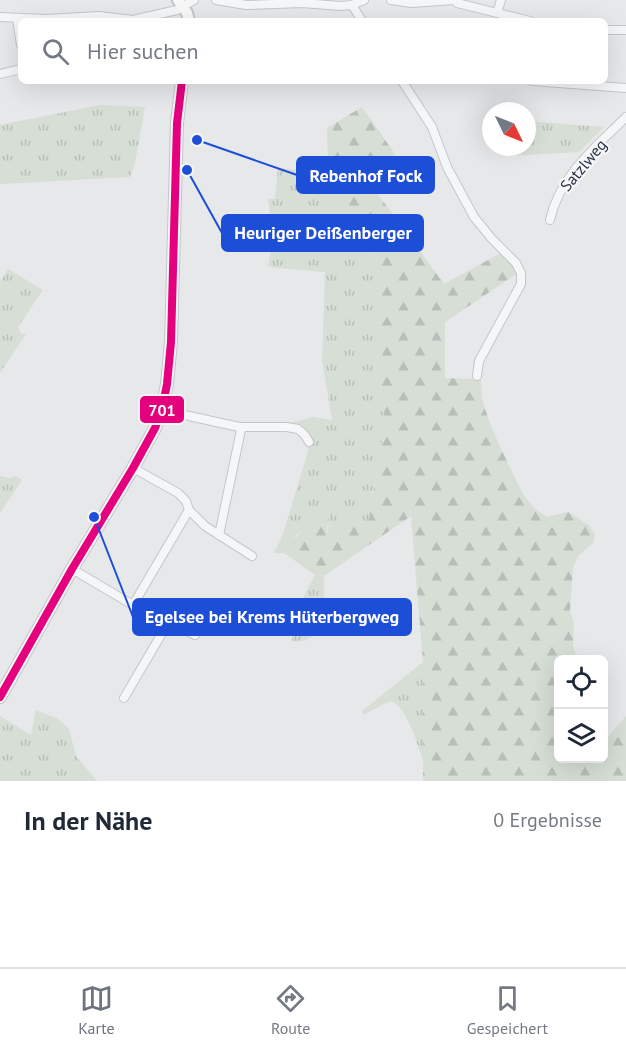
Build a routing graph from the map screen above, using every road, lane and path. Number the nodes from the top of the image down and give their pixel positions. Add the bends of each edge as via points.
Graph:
1 (194, 0) edge
2 (216, 0) edge
3 (364, 0) edge
4 (391, 0) edge
5 (455, 0) edge
6 (501, 0) edge
7 (181, 3) edge
8 (352, 5) junction
9 (497, 13) junction
10 (0, 17) edge
11 (44, 18) edge
12 (112, 18) edge
13 (145, 18) edge
14 (188, 18) edge
15 (360, 18) edge
16 (518, 18) edge
17 (17, 19) joint
18 (18, 26) edge
19 (608, 30) edge
20 (626, 30) edge
21 (18, 70) edge
22 (0, 74) edge
23 (182, 84) edge
24 (404, 84) edge
25 (572, 84) edge
26 (626, 88) edge
27 (626, 117) edge
28 (550, 219) dead end
29 (477, 376) dead end
30 (162, 410) junction
31 (239, 427) junction
32 (309, 442) dead end
33 (133, 468) junction
34 (189, 510) junction
35 (219, 535) junction
36 (252, 556) dead end
37 (72, 569) junction
38 (133, 605) junction
39 (168, 623) junction
40 (195, 635) dead end
41 (0, 697) edge
42 (124, 698) dead end

1 - 7 street
2 - 8 street via 246,5
3 - 8 street
4 - 5 street
5 - 9 street
6 - 9 street
7 - 13 street via 163,14
7 - 14 street
8 - 15 street
9 - 16 street
10 - 17 street
11 - 12 street
17 - 18 street
19 - 20 street
21 - 22 street
23 - 30 street via 177,123 171,342
24 - 29 street via 432,127 447,167 474,217 521,273 521,284 479,361
25 - 26 street
27 - 28 street, Satzlweg via 563,185
30 - 31 street
30 - 33 street
31 - 32 street via 298,429
31 - 35 street
33 - 34 street via 178,493
33 - 37 street
34 - 35 street
34 - 38 street
35 - 36 street
37 - 38 street
37 - 41 street
38 - 39 street
39 - 40 street
39 - 42 street

